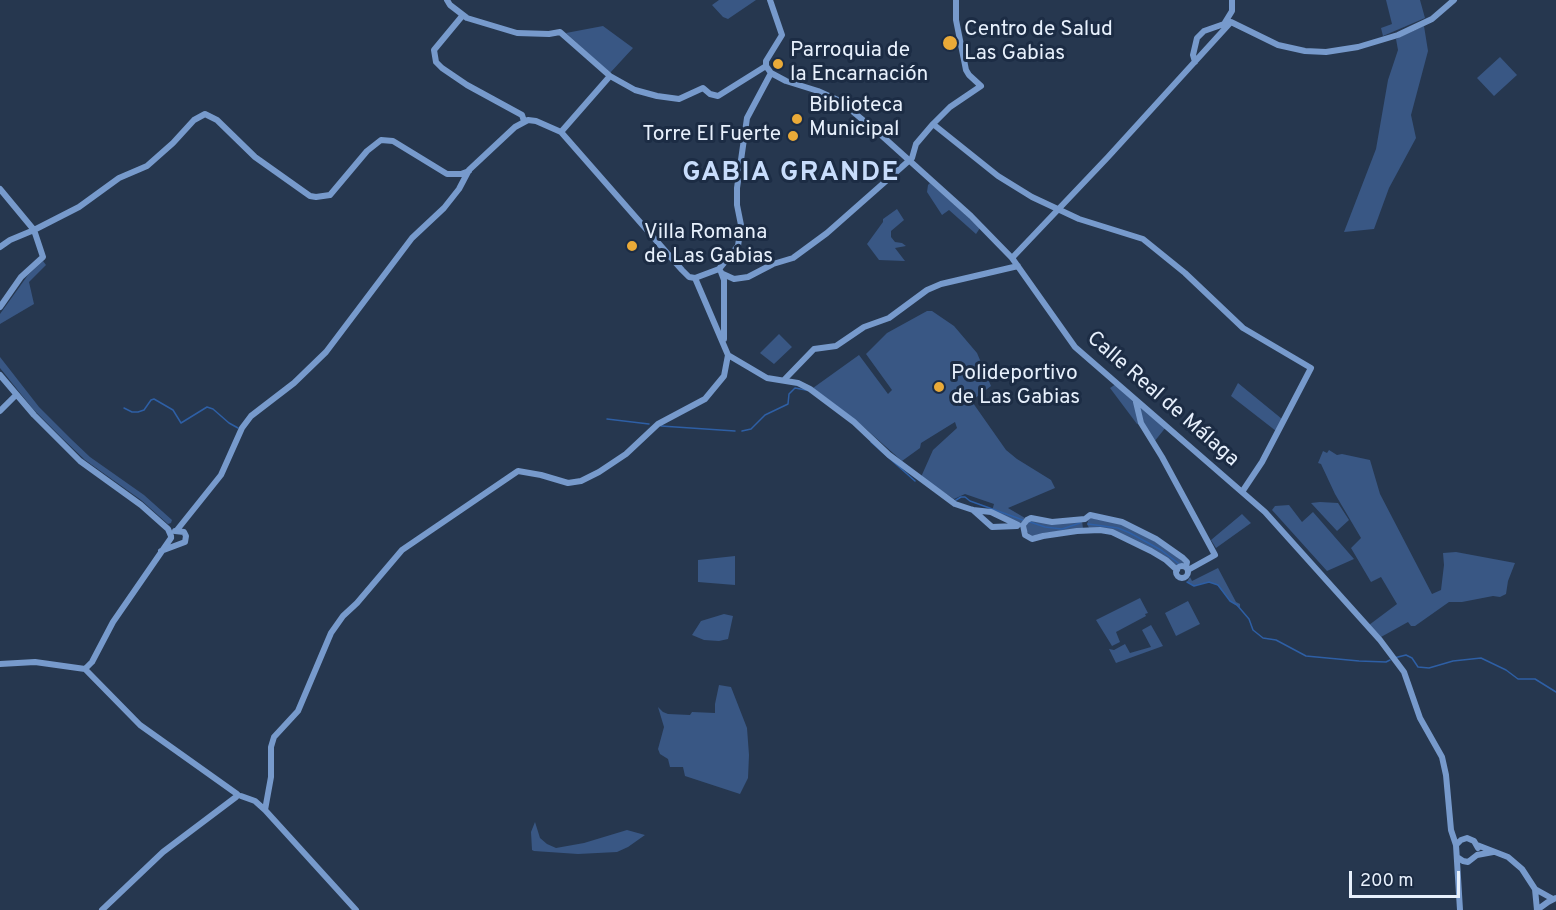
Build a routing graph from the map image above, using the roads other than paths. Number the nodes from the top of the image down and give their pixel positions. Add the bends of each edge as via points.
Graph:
1 (441, 0) edge
2 (770, 0) edge
3 (956, 0) edge
4 (1232, 0) edge
5 (1454, 0) edge
6 (450, 1) edge
7 (461, 13) junction
8 (1195, 62) junction
9 (766, 66) junction
10 (771, 73) junction
11 (610, 76) junction
12 (524, 121) junction
13 (933, 124) junction
14 (561, 132) junction
15 (909, 161) junction
16 (470, 170) junction
17 (0, 189) edge
18 (1058, 210) junction
19 (34, 230) junction
20 (0, 247) edge
21 (1012, 258) junction
22 (1018, 266) junction
23 (721, 272) junction
24 (695, 278) junction
25 (1, 302) edge
26 (724, 343) junction
27 (728, 355) junction
28 (0, 375) edge
29 (784, 380) junction
30 (16, 395) junction
31 (1136, 402) junction
32 (0, 411) edge
33 (1242, 492) junction
34 (973, 510) junction
35 (192, 511) junction
36 (1020, 526) junction
37 (174, 534) junction
38 (186, 534) junction
39 (176, 544) junction
40 (161, 551) junction
41 (1187, 568) junction
42 (1177, 570) junction
43 (1, 664) edge
44 (85, 669) junction
45 (238, 796) junction
46 (265, 810) junction
47 (1451, 824) junction
48 (1464, 838) junction
49 (1456, 845) junction
50 (1477, 845) junction
51 (1494, 852) junction
52 (1477, 855) junction
53 (1457, 857) junction
54 (1466, 862) junction
55 (1457, 881) junction
56 (1535, 889) junction
57 (1554, 899) edge
58 (102, 910) edge
59 (356, 910) edge
60 (1460, 910) edge
61 (1537, 910) edge

1 - 6 street
2 - 9 street via 782,35
3 - 13 street via 961,49 969,75 981,86
4 - 8 street via 1232,11 1224,24 1197,38
5 - 8 street via 1415,28 1335,51 1305,51 1278,45 1231,22
6 - 7 street
7 - 11 street via 518,33 560,32
7 - 12 street via 434,50 436,62 467,85 522,115
8 - 18 street
9 - 10 street
9 - 11 street via 718,96 703,88 679,99 635,90
10 - 15 street, Calle Real de Málaga via 840,101
10 - 23 street via 747,117 737,188 739,241
11 - 14 street
12 - 14 street via 536,121
12 - 16 street
13 - 15 street via 916,144
13 - 18 street via 998,176
14 - 24 street via 682,270
15 - 21 street, Calle Real de Málaga
15 - 23 street via 793,258 748,277 734,279
16 - 19 street via 447,174 393,141 381,140 330,195 313,197 255,157 217,120 205,114 147,166 119,178 80,207
16 - 35 street via 444,208 412,238 326,352 251,416 221,475
17 - 19 street
18 - 21 street
18 - 33 street via 1143,239 1243,328 1311,368
19 - 20 street
19 - 25 street via 43,257
21 - 22 street, Calle Real de Málaga
22 - 29 street via 927,290 889,318 864,327 836,346 814,349
22 - 31 street, Calle Real de Málaga via 1075,347
23 - 24 street
23 - 26 street
24 - 26 street
26 - 27 street
27 - 29 street via 767,378
27 - 46 street via 724,376 705,399 658,424 626,454 590,477 568,483 518,471 402,550 331,633 298,711 274,737
28 - 30 street
29 - 34 street via 810,389 942,495
30 - 32 street
30 - 37 street via 80,461
31 - 33 street, Calle Real de Málaga
31 - 41 street via 1141,423 1215,555
33 - 47 street, Calle Real de Málaga via 1278,525 1399,663 1420,718 1442,758
34 - 36 street
34 - 36 street via 992,527
35 - 37 street
35 - 38 street
36 - 41 street via 1031,519 1052,522 1085,519 1090,515 1122,522 1183,558
36 - 42 street via 1032,539 1077,531 1108,532 1150,551
37 - 38 street
37 - 39 street
37 - 40 street
38 - 39 street via 183,543
39 - 40 street
40 - 44 street
41 - 42 street
41 - 42 street via 1186,577 1182,578
43 - 44 street via 35,662
44 - 45 street via 136,721
45 - 46 street via 255,801
45 - 58 street via 163,852
46 - 59 street
47 - 48 street
47 - 49 street, Calle Real de Málaga
48 - 49 street
48 - 50 street
49 - 53 street
50 - 51 street
50 - 52 street
51 - 52 street
51 - 56 street via 1515,862
52 - 54 street
53 - 54 street
53 - 55 street
54 - 55 street
55 - 60 street
56 - 57 street
56 - 61 street
57 - 61 street

